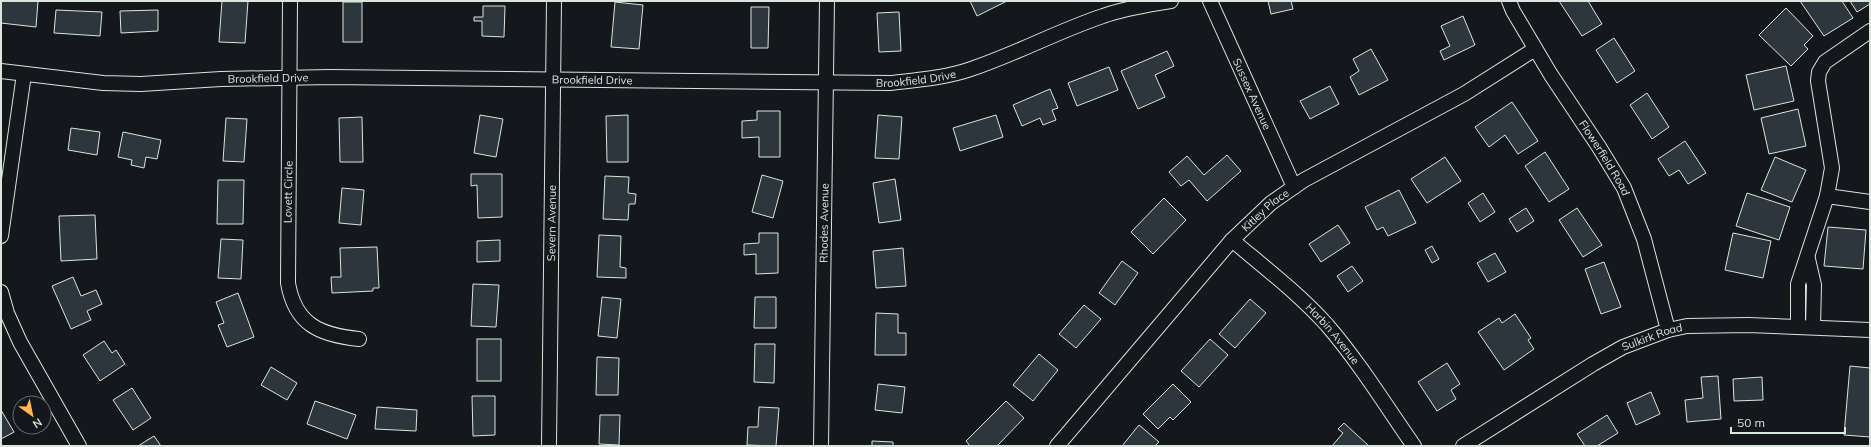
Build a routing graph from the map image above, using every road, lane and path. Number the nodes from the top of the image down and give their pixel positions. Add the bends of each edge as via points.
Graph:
1 (290, 1) edge
2 (554, 1) edge
3 (827, 1) edge
4 (1171, 1) edge
5 (1210, 1) edge
6 (1509, 1) edge
7 (1870, 31) edge
8 (1534, 49) junction
9 (1, 70) edge
10 (24, 74) junction
11 (290, 78) junction
12 (553, 80) junction
13 (825, 83) junction
14 (1294, 187) junction
15 (1827, 196) junction
16 (1870, 202) edge
17 (1, 236) edge
18 (1232, 240) junction
19 (1808, 259) junction
20 (1, 292) edge
21 (1798, 327) junction
22 (1813, 327) junction
23 (1668, 330) junction
24 (1870, 330) edge
25 (359, 339) dead end
26 (79, 446) edge
27 (549, 446) edge
28 (821, 446) edge
29 (1057, 446) edge
30 (1414, 446) edge
31 (1463, 446) edge

1 - 11 street, Lovett Circle
2 - 12 street, Severn Avenue
3 - 13 street, Rhodes Avenue
4 - 13 street, Brookfield Drive via 1103,16 969,70 930,79 890,83
5 - 14 street, Sussex Avenue
6 - 8 street, Flowerfield Road
7 - 15 street via 1825,62 1819,72 1818,81 1832,168
8 - 14 street, Kitley Place via 1464,94
8 - 23 street, Flowerfield Road via 1624,188 1644,239
9 - 10 street, Brookfield Drive
10 - 11 street, Brookfield Drive via 103,83 141,84
10 - 17 street
11 - 12 street, Brookfield Drive
11 - 25 street, Lovett Circle via 290,298 301,316 313,326 339,337
12 - 13 street, Brookfield Drive
12 - 27 street, Severn Avenue
13 - 28 street, Rhodes Avenue
14 - 18 street, Kitley Place via 1271,203
15 - 16 street
15 - 19 street via 1820,212
18 - 29 street, Kitley Place
18 - 30 street, Harbin Avenue via 1290,289 1328,326
19 - 21 street via 1798,284
19 - 22 street via 1814,285
20 - 26 street via 20,342
21 - 22 street, Sulkirk Road
21 - 23 street, Sulkirk Road via 1687,326
22 - 24 street, Sulkirk Road
23 - 31 street, Sulkirk Road via 1623,347

